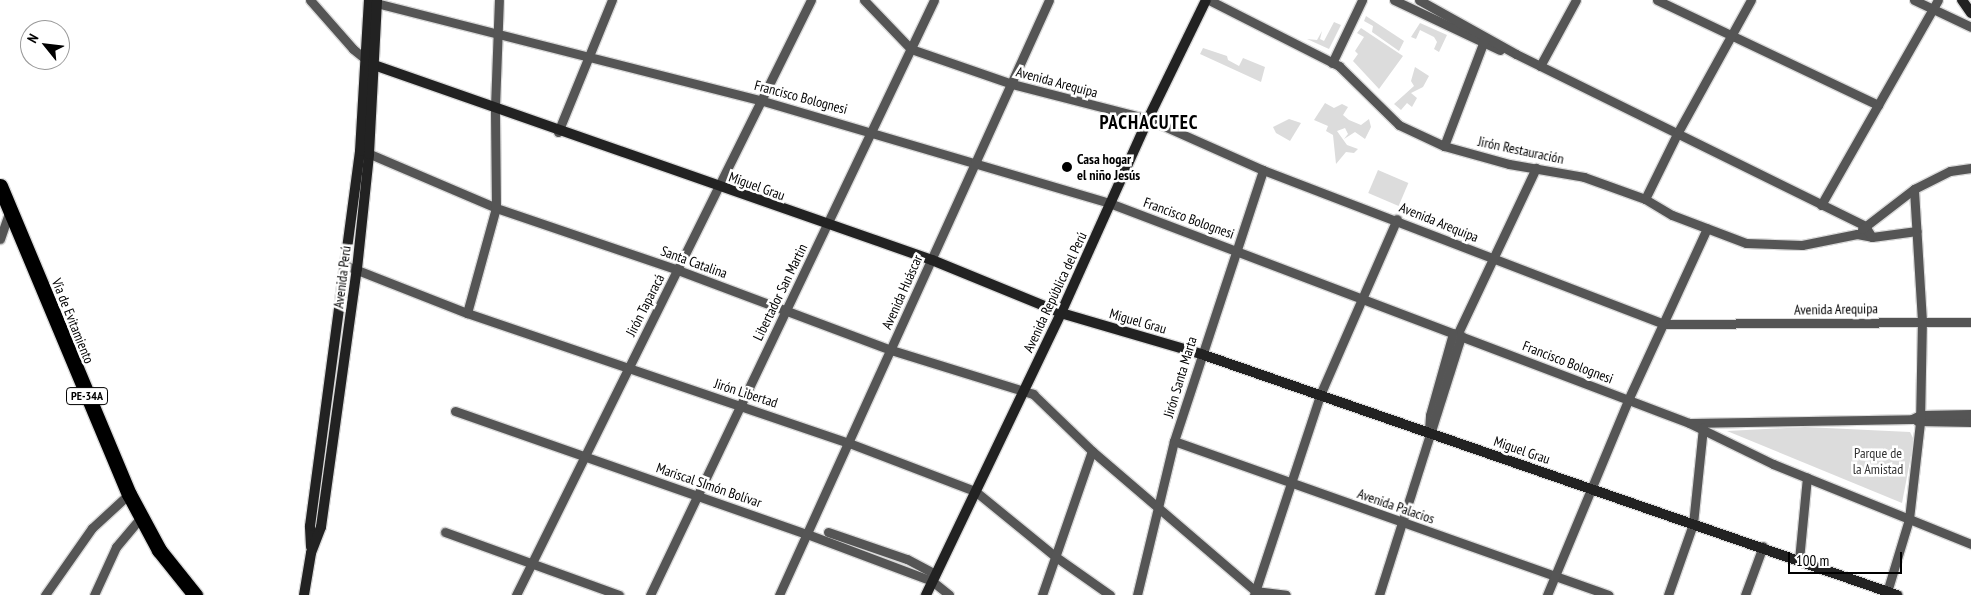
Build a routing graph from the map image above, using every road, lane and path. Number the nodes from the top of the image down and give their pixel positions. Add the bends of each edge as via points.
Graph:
1 (310, 0) edge
2 (499, 0) edge
3 (612, 0) edge
4 (811, 0) edge
5 (864, 0) edge
6 (934, 0) edge
7 (1049, 0) edge
8 (1208, 0) edge
9 (1362, 0) edge
10 (1394, 0) edge
11 (1419, 0) edge
12 (1576, 0) edge
13 (1657, 0) edge
14 (1751, 0) edge
15 (1914, 0) edge
16 (1938, 0) edge
17 (1962, 0) edge
18 (373, 1) edge
19 (1933, 9) junction
20 (1971, 13) edge
21 (1971, 27) edge
22 (496, 35) junction
23 (1732, 35) junction
24 (1485, 39) junction
25 (911, 50) junction
26 (587, 58) junction
27 (370, 62) junction
28 (1332, 63) junction
29 (1540, 66) junction
30 (1012, 84) junction
31 (763, 101) junction
32 (1878, 105) junction
33 (495, 107) junction
34 (1148, 119) junction
35 (872, 131) junction
36 (558, 132) junction
37 (1678, 132) junction
38 (1444, 146) junction
39 (364, 152) junction
40 (976, 162) junction
41 (1536, 168) junction
42 (1971, 168) edge
43 (1263, 170) junction
44 (0, 186) edge
45 (720, 187) junction
46 (1914, 189) junction
47 (1645, 199) junction
48 (1112, 204) junction
49 (1821, 205) junction
50 (496, 208) junction
51 (10, 210) junction
52 (1397, 219) junction
53 (827, 226) junction
54 (1865, 226) junction
55 (1707, 228) junction
56 (1917, 232) junction
57 (1857, 234) junction
58 (1872, 237) junction
59 (0, 239) edge
60 (1236, 249) junction
61 (1494, 259) junction
62 (932, 260) junction
63 (347, 266) junction
64 (357, 269) junction
65 (678, 270) junction
66 (1362, 300) junction
67 (786, 311) junction
68 (467, 312) junction
69 (1061, 313) junction
70 (1922, 321) junction
71 (1971, 322) edge
72 (1664, 324) junction
73 (1457, 334) junction
74 (891, 350) junction
75 (1201, 354) junction
76 (628, 370) junction
77 (1022, 392) junction
78 (1320, 395) junction
79 (1628, 400) junction
80 (741, 406) junction
81 (455, 411) dead end
82 (1971, 414) edge
83 (1917, 419) junction
84 (1971, 422) edge
85 (1703, 427) junction
86 (1429, 432) junction
87 (1174, 441) junction
88 (849, 443) junction
89 (1092, 452) junction
90 (584, 456) junction
91 (1807, 477) junction
92 (1288, 484) junction
93 (1590, 487) junction
94 (975, 491) junction
95 (129, 494) junction
96 (698, 496) junction
97 (1158, 508) junction
98 (141, 517) junction
99 (1909, 519) junction
100 (1402, 522) junction
101 (1693, 524) junction
102 (445, 532) dead end
103 (828, 532) dead end
104 (807, 534) junction
105 (1971, 544) edge
106 (1763, 546) junction
107 (312, 553) junction
108 (1056, 557) junction
109 (1799, 560) junction
110 (531, 564) junction
111 (1554, 576) junction
112 (934, 578) junction
113 (1887, 593) edge
114 (1256, 594) edge
115 (45, 595) edge
116 (94, 595) edge
117 (195, 595) edge
118 (304, 595) edge
119 (516, 595) edge
120 (619, 595) edge
121 (650, 595) edge
122 (779, 595) edge
123 (926, 595) edge
124 (949, 595) edge
125 (1042, 595) edge
126 (1110, 595) edge
127 (1137, 595) edge
128 (1286, 595) edge
129 (1379, 595) edge
130 (1547, 595) edge
131 (1609, 595) edge
132 (1668, 595) edge
133 (1746, 595) edge

1 - 27 street
2 - 22 street
3 - 26 street
4 - 31 street, Jirón Taparacá
5 - 25 street
6 - 25 street, Libertador San Martin
7 - 30 street, Avenida Huáscar
8 - 28 street, Jirón Restauración
8 - 34 street, Avenida República del Perú
9 - 28 street
10 - 24 street
11 - 24 street
12 - 29 street
13 - 23 street
14 - 23 street
15 - 19 street
16 - 19 street
17 - 20 street
18 - 22 street, Francisco Bolognesi
18 - 27 street, Avenida Perú
19 - 21 street
19 - 32 street
22 - 26 street, Francisco Bolognesi
22 - 33 street
23 - 32 street
23 - 37 street
24 - 29 street
24 - 38 street
25 - 30 street, Avenida Arequipa
25 - 35 street, Libertador San Martin
26 - 31 street, Francisco Bolognesi
26 - 36 street
27 - 33 street, Miguel Grau
27 - 39 street, Avenida Perú
28 - 38 street, Jirón Restauración via 1399,125
29 - 37 street
30 - 34 street, Avenida Arequipa
30 - 40 street, Avenida Huáscar
31 - 35 street, Francisco Bolognesi
31 - 45 street, Jirón Taparacá
32 - 49 street
33 - 36 street, Miguel Grau
33 - 50 street
34 - 43 street, Avenida Arequipa
34 - 48 street, Avenida República del Perú
35 - 40 street, Francisco Bolognesi
35 - 53 street, Libertador San Martin
36 - 45 street, Miguel Grau
37 - 47 street
37 - 49 street
38 - 41 street, Jirón Restauración
39 - 50 street, Santa Catalina
39 - 63 street, Avenida Perú
39 - 64 street, Avenida Perú
40 - 48 street, Francisco Bolognesi
40 - 62 street, Avenida Huáscar
41 - 47 street, Jirón Restauración via 1584,177
41 - 61 street
42 - 46 street via 1950,172
43 - 52 street, Avenida Arequipa
43 - 60 street, Jirón Santa Marta
44 - 51 highway, Vía de Evitamiento / PE-34A
45 - 53 street, Miguel Grau
45 - 65 street, Jirón Taparacá
46 - 54 street
46 - 56 street
47 - 55 street, Jirón Restauración via 1672,215
48 - 60 street, Francisco Bolognesi
48 - 69 street, Avenida República del Perú
49 - 54 street
50 - 65 street, Santa Catalina
50 - 68 street
51 - 59 street
51 - 95 highway, Vía de Evitamiento / PE-34A
52 - 61 street, Avenida Arequipa
52 - 66 street
53 - 62 street, Miguel Grau
53 - 67 street, Libertador San Martin
54 - 57 street
54 - 58 street
55 - 57 street, Jirón Restauración via 1746,243 1802,245
55 - 72 street
56 - 58 street, Jirón Restauración
56 - 70 street
57 - 58 street, Jirón Restauración
60 - 66 street, Francisco Bolognesi
60 - 75 street, Jirón Santa Marta
61 - 72 street, Avenida Arequipa
61 - 73 street
62 - 69 street, Miguel Grau
62 - 74 street, Avenida Huáscar
63 - 64 street, Jirón Libertad
63 - 107 street, Avenida Perú via 310,526
64 - 68 street, Jirón Libertad
64 - 107 street, Avenida Perú via 321,527
65 - 67 street, Santa Catalina
65 - 76 street, Jirón Taparacá
66 - 73 street, Francisco Bolognesi
66 - 78 street
67 - 74 street, Santa Catalina
67 - 80 street, Libertador San Martin
68 - 76 street, Jirón Libertad
69 - 75 street, Miguel Grau
69 - 77 street, Avenida República del Perú
70 - 71 street, Avenida Arequipa
70 - 72 street, Avenida Arequipa
70 - 83 street
72 - 79 street
73 - 79 street, Francisco Bolognesi
73 - 86 street via 1430,415
74 - 77 street, Santa Catalina
74 - 88 street, Avenida Huáscar
75 - 78 street, Miguel Grau
75 - 87 street, Jirón Santa Marta
76 - 80 street, Jirón Libertad
76 - 90 street, Jirón Taparacá
77 - 89 street, Santa Catalina via 1033,394
77 - 94 street, Avenida República del Perú
78 - 86 street, Miguel Grau
78 - 92 street
79 - 85 street, Francisco Bolognesi
79 - 93 street
80 - 88 street, Jirón Libertad
80 - 96 street, Libertador San Martin
81 - 90 street, Mariscal SImón Bolívar
82 - 83 street
83 - 84 street
83 - 85 street
83 - 99 street
85 - 91 street, Francisco Bolognesi
85 - 101 street
86 - 93 street, Miguel Grau
86 - 100 street
87 - 92 street, Avenida Palacios
87 - 97 street, Jirón Santa Marta
88 - 94 street, Jirón Libertad
88 - 104 street, Avenida Huáscar
89 - 97 street, Santa Catalina
89 - 108 street
90 - 96 street, Mariscal SImón Bolívar
90 - 110 street, Jirón Taparacá
91 - 99 street, Francisco Bolognesi
91 - 109 street
92 - 100 street, Avenida Palacios
92 - 114 street
93 - 101 street, Miguel Grau
93 - 111 street
94 - 108 street, Jirón Libertad
94 - 112 street, Avenida República del Perú
95 - 98 highway, Vía de Evitamiento / PE-34A
95 - 115 street via 92,528
96 - 104 street, Mariscal SImón Bolívar
96 - 121 street, Libertador San Martin
97 - 114 street, Santa Catalina
97 - 127 street, Jirón Santa Marta
98 - 116 street via 116,547
98 - 117 highway, Vía de Evitamiento / PE-34A via 159,550
99 - 105 street, Francisco Bolognesi
99 - 113 street
100 - 111 street, Avenida Palacios
100 - 129 street
101 - 106 street, Miguel Grau
101 - 132 street
102 - 110 street
103 - 112 street via 907,559
104 - 112 street, Mariscal SImón Bolívar
104 - 122 street, Avenida Huáscar
106 - 109 street, Miguel Grau
106 - 133 street
107 - 118 street, Avenida Perú
108 - 125 street
108 - 126 street, Jirón Libertad
109 - 113 street, Miguel Grau
110 - 119 street, Jirón Taparacá
110 - 120 street
111 - 130 street
111 - 131 street, Avenida Palacios
112 - 123 street, Avenida República del Perú
112 - 124 street, Mariscal SImón Bolívar
114 - 128 street

